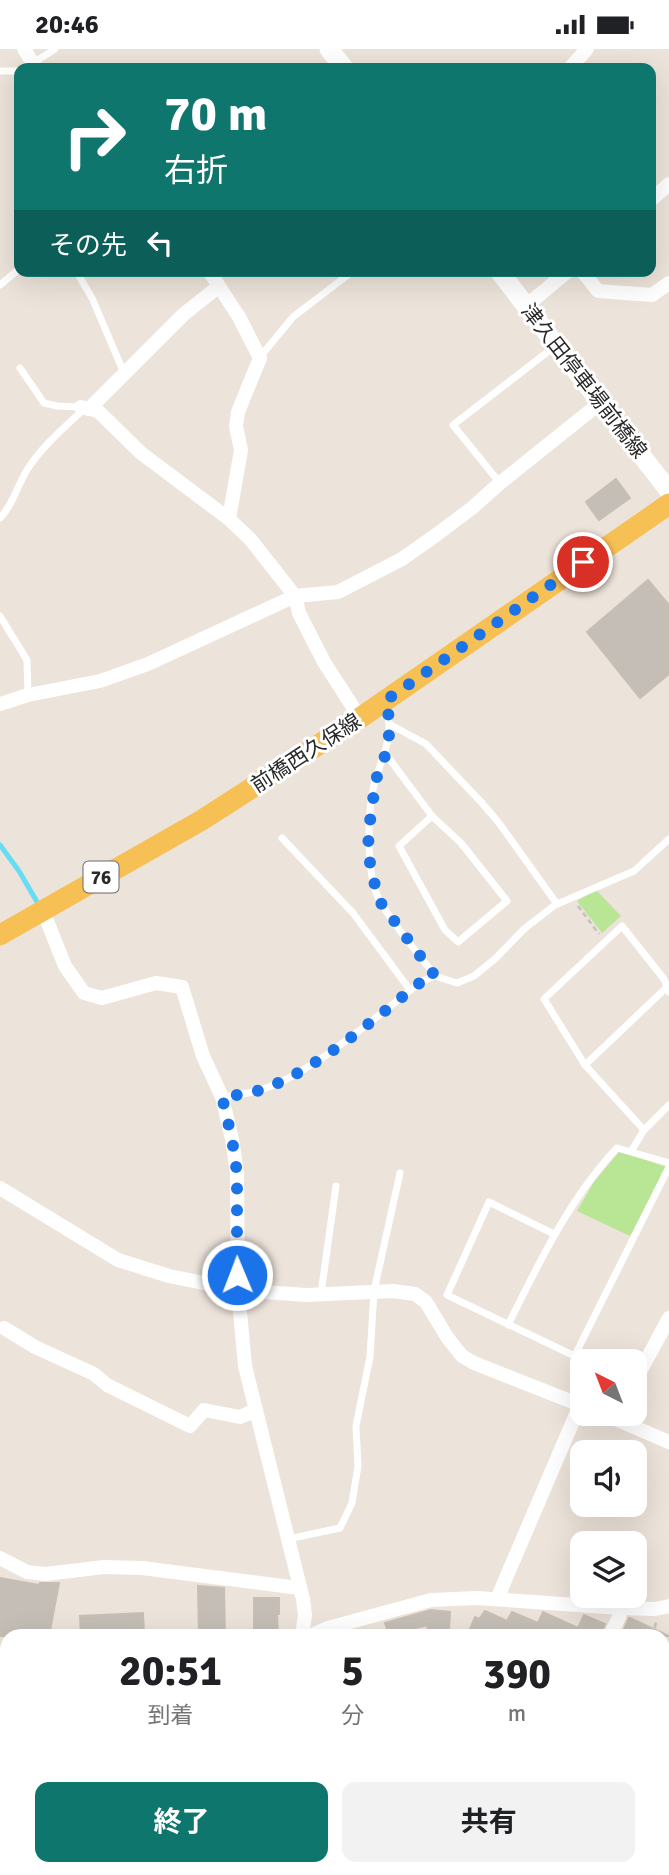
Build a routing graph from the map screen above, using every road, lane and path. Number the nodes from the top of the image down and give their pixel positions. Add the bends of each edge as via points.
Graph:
1 (55, 49) edge
2 (329, 49) edge
3 (587, 49) edge
4 (38, 63) edge
5 (340, 63) edge
6 (574, 63) edge
7 (14, 273) edge
8 (80, 277) edge
9 (212, 277) edge
10 (345, 277) edge
11 (504, 277) edge
12 (561, 277) edge
13 (587, 277) edge
14 (669, 283) edge
15 (0, 285) edge
16 (218, 287) junction
17 (526, 306) junction
18 (556, 345) junction
19 (260, 358) junction
20 (20, 368) dead end
21 (124, 373) junction
22 (600, 403) junction
23 (85, 408) junction
24 (500, 483) junction
25 (669, 491) edge
26 (669, 504) edge
27 (0, 518) edge
28 (229, 519) junction
29 (295, 596) junction
30 (0, 617) edge
31 (28, 695) junction
32 (385, 701) junction
33 (0, 704) edge
34 (360, 718) junction
35 (391, 725) junction
36 (385, 753) junction
37 (432, 816) junction
38 (282, 838) dead end
39 (669, 839) edge
40 (571, 898) junction
41 (558, 904) junction
42 (43, 911) junction
43 (0, 935) edge
44 (605, 941) junction
45 (435, 976) junction
46 (410, 990) junction
47 (667, 990) edge
48 (585, 1065) junction
49 (222, 1097) junction
50 (669, 1105) edge
51 (644, 1130) junction
52 (632, 1150) junction
53 (669, 1165) edge
54 (400, 1173) dead end
55 (336, 1186) dead end
56 (0, 1188) edge
57 (554, 1234) junction
58 (238, 1290) junction
59 (374, 1291) junction
60 (321, 1294) junction
61 (669, 1318) edge
62 (508, 1325) junction
63 (4, 1328) dead end
64 (578, 1349) edge
65 (570, 1355) edge
66 (648, 1357) edge
67 (570, 1400) edge
68 (256, 1411) junction
69 (573, 1426) edge
70 (635, 1426) edge
71 (669, 1441) edge
72 (288, 1539) junction
73 (0, 1558) edge
74 (299, 1588) junction
75 (497, 1599) junction
76 (570, 1604) edge
77 (669, 1606) edge
78 (621, 1608) joint
79 (303, 1629) edge
80 (335, 1629) edge
81 (613, 1629) edge

1 - 4 lane
2 - 5 main road
3 - 6 street
7 - 15 lane
8 - 21 lane
9 - 16 street
10 - 19 lane via 293,317
11 - 17 main road, 津久田停車場前橋線
12 - 17 street
13 - 14 street via 598,291 652,295
16 - 19 street
16 - 21 street
17 - 18 main road, 津久田停車場前橋線
18 - 22 main road, 津久田停車場前橋線
18 - 24 lane via 453,425
19 - 28 street via 237,412 241,450
20 - 23 lane via 44,403
21 - 23 street
22 - 24 street
22 - 25 main road, 津久田停車場前橋線
23 - 27 lane via 40,453
23 - 28 street via 98,411 149,459
24 - 29 street via 402,558 338,592
26 - 32 main road, 前橋西久保線 / 76
28 - 29 street
29 - 31 street via 136,668 100,681
29 - 34 street via 324,661
30 - 31 lane via 27,660
31 - 33 street
32 - 34 main road, 前橋西久保線 / 76
32 - 35 lane
34 - 42 main road, 前橋西久保線 / 76 via 202,820
35 - 36 lane
35 - 41 lane via 425,744 482,803
36 - 37 lane
36 - 45 lane via 376,779 368,835 378,899
37 - 37 lane via 461,843 507,901 458,942 445,930 399,846
38 - 46 lane via 352,913
39 - 40 lane via 634,871
40 - 41 lane
40 - 44 path
41 - 45 lane via 474,976 457,983
42 - 43 main road, 前橋西久保線 / 76
42 - 49 street via 65,966 84,993 102,998 156,983 182,987 203,1056
44 - 47 lane via 622,926 664,978
44 - 48 lane via 544,999
45 - 46 lane
46 - 49 lane via 297,1072 261,1090
47 - 48 lane
48 - 51 lane
49 - 58 street via 237,1173
50 - 51 lane
51 - 52 lane
52 - 53 lane
52 - 57 lane via 617,1147
53 - 64 lane
54 - 59 lane
55 - 60 lane
56 - 58 street via 118,1260
57 - 62 lane
57 - 62 lane via 489,1202 447,1295
58 - 60 street
58 - 68 street via 245,1366
59 - 60 street
59 - 67 street via 415,1294 426,1302 462,1356
59 - 72 lane via 370,1357 356,1426 358,1466 352,1503 340,1528
61 - 66 street
62 - 65 lane
63 - 68 street via 190,1426 204,1410 240,1417
68 - 72 street
69 - 75 street
70 - 71 street
72 - 74 street
73 - 74 street via 27,1572 46,1574 142,1568
74 - 79 street
75 - 76 street
75 - 80 street via 431,1600
77 - 78 street
78 - 81 street

